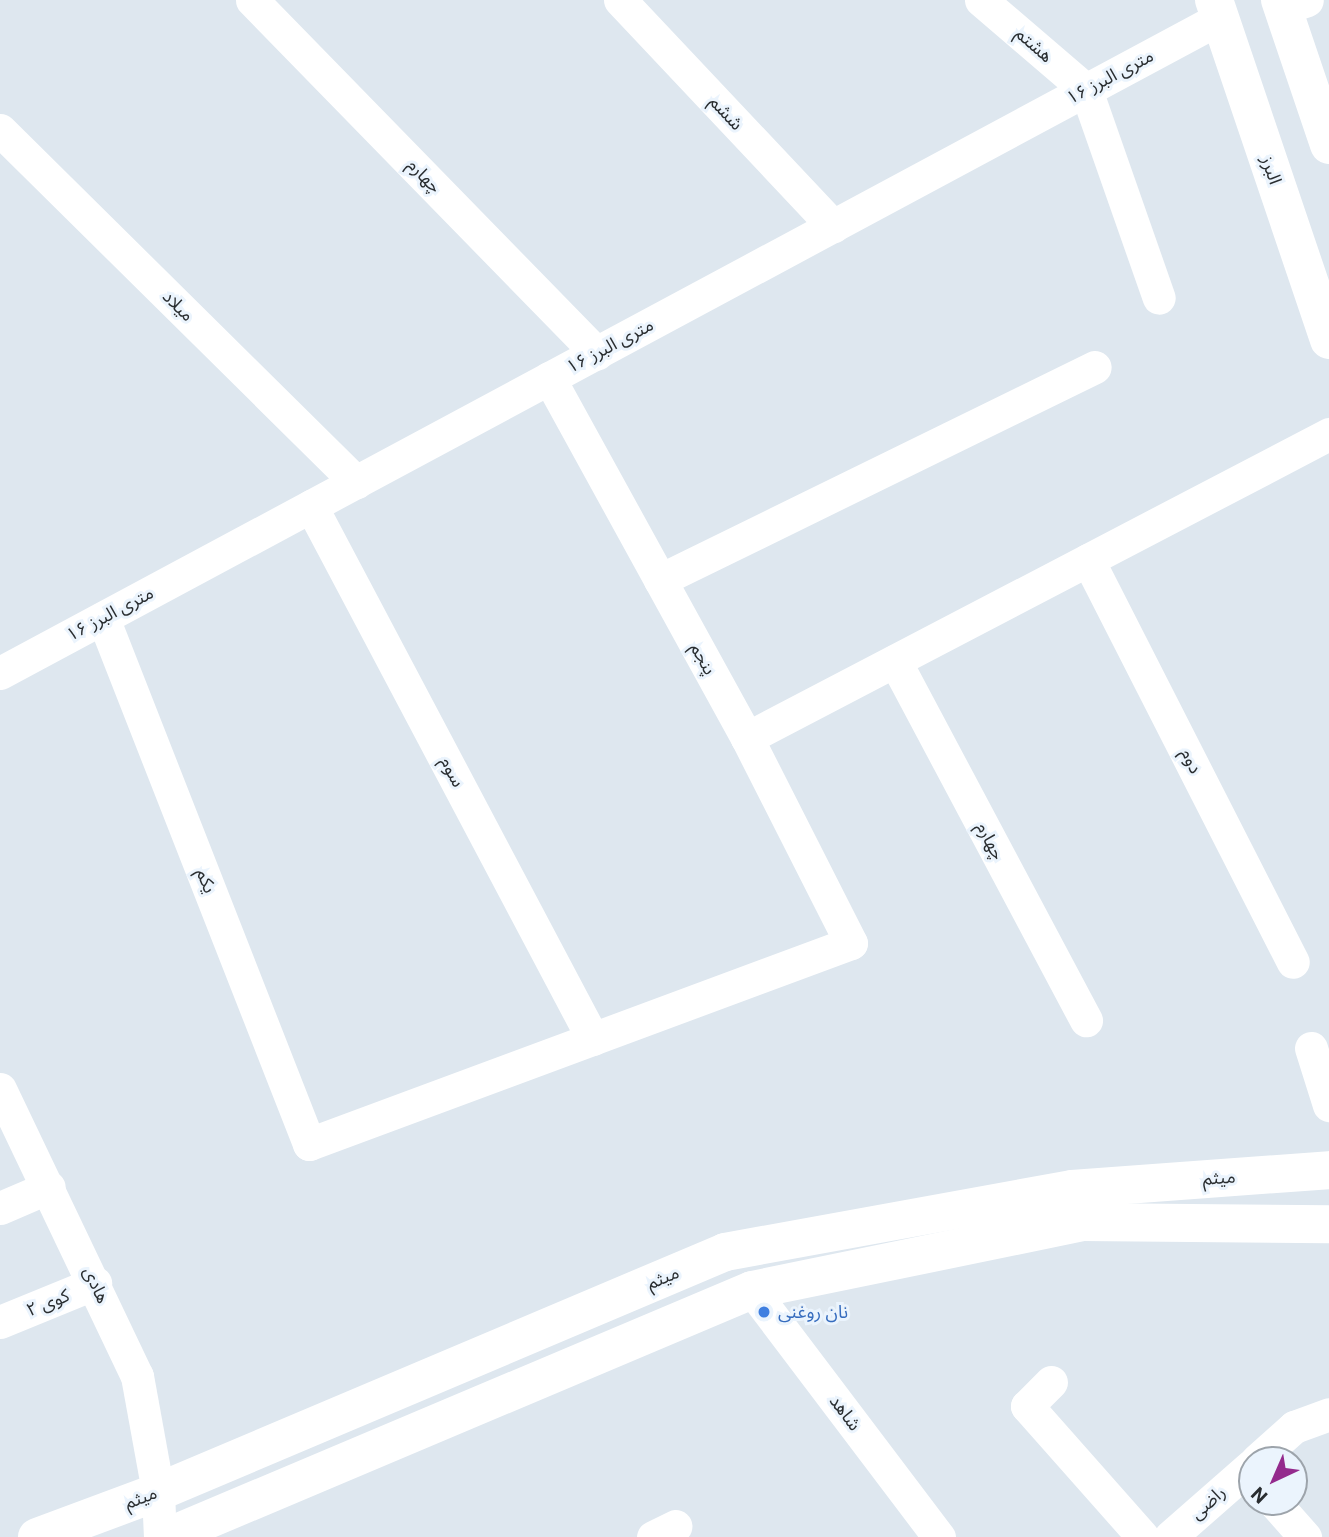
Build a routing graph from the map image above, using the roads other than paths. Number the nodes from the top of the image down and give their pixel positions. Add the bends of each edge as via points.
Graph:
1 (252, 0) edge
2 (620, 0) edge
3 (981, 0) edge
4 (1290, 3) edge
5 (1217, 9) edge
6 (1086, 90) junction
7 (0, 130) edge
8 (1329, 145) edge
9 (833, 226) junction
10 (1159, 299) dead end
11 (1329, 340) edge
12 (597, 353) junction
13 (1095, 367) dead end
14 (549, 378) junction
15 (1329, 435) edge
16 (356, 482) junction
17 (311, 506) junction
18 (1088, 560) junction
19 (660, 580) junction
20 (103, 618) junction
21 (895, 661) junction
22 (0, 673) edge
23 (747, 738) junction
24 (1293, 962) dead end
25 (1086, 1020) dead end
26 (593, 1039) junction
27 (1311, 1048) dead end
28 (0, 1089) edge
29 (1329, 1105) edge
30 (1329, 1170) edge
31 (50, 1187) junction
32 (0, 1208) edge
33 (1326, 1226) edge
34 (95, 1283) junction
35 (752, 1290) junction
36 (0, 1322) edge
37 (1051, 1382) dead end
38 (1329, 1414) edge
39 (1275, 1446) edge
40 (1238, 1480) edge
41 (158, 1492) junction
42 (1287, 1516) edge
43 (37, 1537) edge
44 (160, 1537) edge
45 (167, 1537) edge
46 (939, 1537) edge
47 (1143, 1537) edge
48 (1170, 1537) edge
49 (1305, 1537) edge

1 - 12 street, چهارم
2 - 9 street, ششم
3 - 6 street, هشتم
4 - 8 main road
5 - 6 street, ۱۶ متری البرز
5 - 11 main road, البرز
6 - 9 street, ۱۶ متری البرز
6 - 10 street
7 - 16 street, میلاد
9 - 12 street, ۱۶ متری البرز
12 - 14 street, ۱۶ متری البرز
13 - 19 street
14 - 16 street, ۱۶ متری البرز
14 - 19 street, پنجم
15 - 18 street
16 - 17 street, ۱۶ متری البرز
17 - 20 street, ۱۶ متری البرز
17 - 26 street, سوم
18 - 21 street
18 - 24 street, دوم
19 - 23 street, پنجم
20 - 22 street, ۱۶ متری البرز
20 - 26 street, یکم via 309,1144
21 - 23 street
21 - 25 street, چهارم
23 - 26 street, پنجم via 851,943
27 - 29 street
28 - 31 street, هادی
30 - 41 main road, میثم via 1072,1189 725,1252
31 - 32 street
31 - 34 street, هادی
33 - 35 main road via 1082,1222
34 - 36 street, کوی ۲
34 - 41 street, هادی via 137,1376
35 - 45 main road
35 - 46 street, شاهد
37 - 47 street via 1019,1415
38 - 39 street, راضی via 1294,1427
40 - 48 street, راضی
41 - 43 main road, میثم
41 - 44 street, هادی
42 - 49 street

